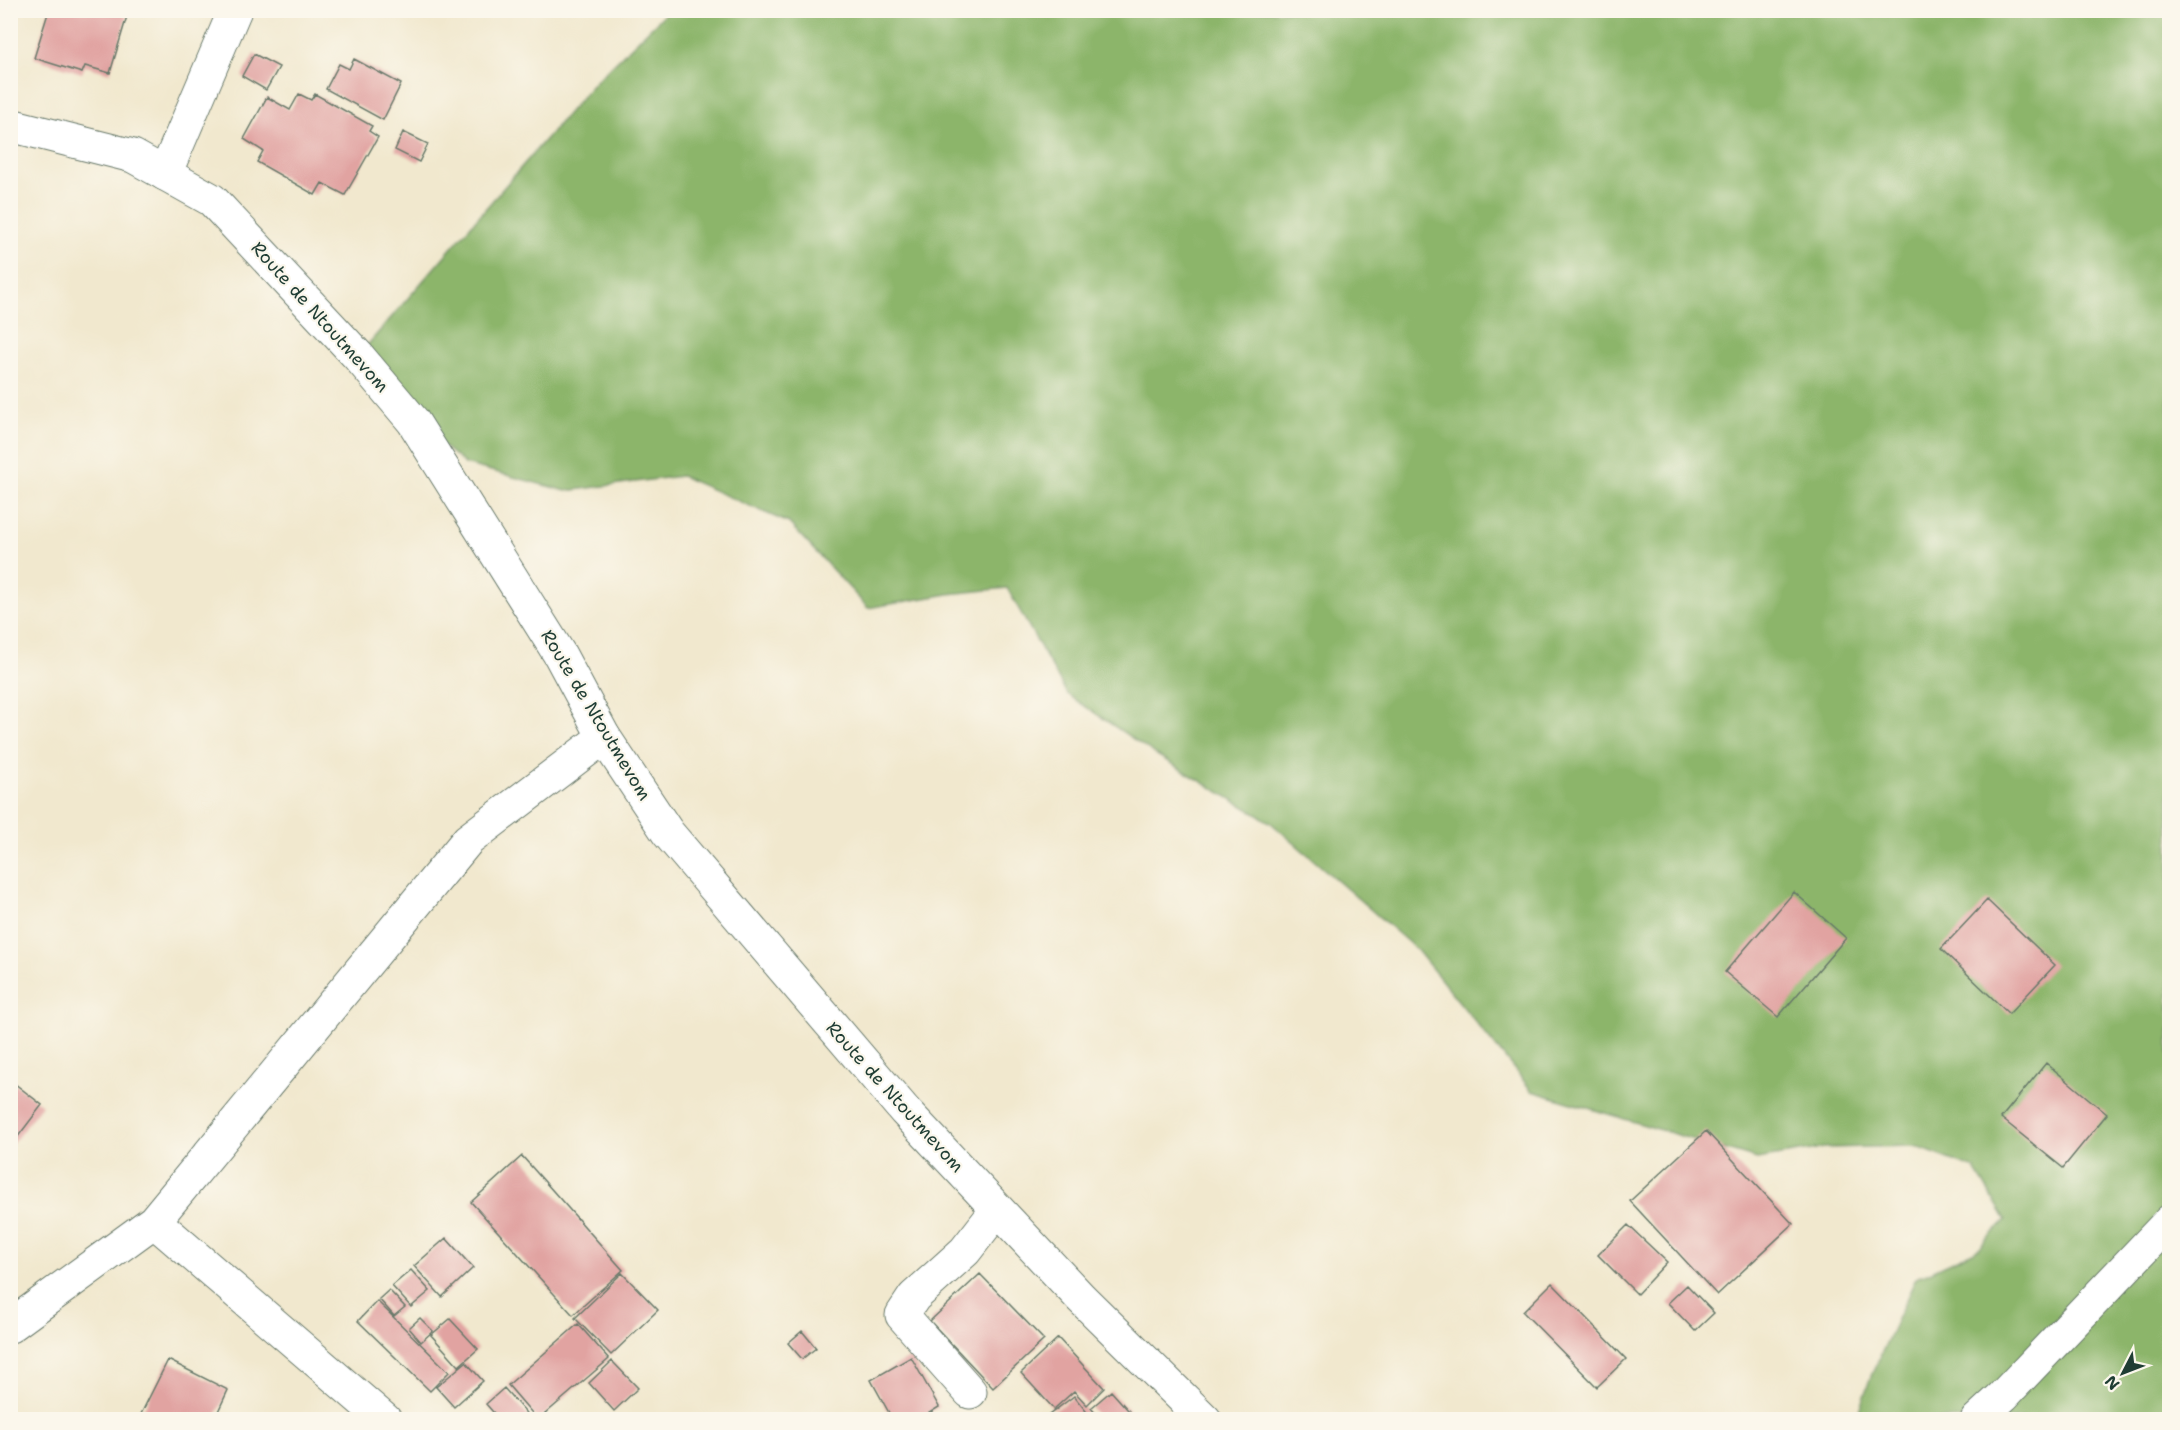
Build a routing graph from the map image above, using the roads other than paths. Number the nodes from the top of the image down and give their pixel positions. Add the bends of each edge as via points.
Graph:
1 (235, 10) edge
2 (10, 125) edge
3 (165, 174) junction
4 (604, 737) junction
5 (997, 1209) junction
6 (154, 1221) junction
7 (2169, 1221) edge
8 (10, 1326) edge
9 (970, 1392) dead end
10 (1191, 1413) edge
11 (386, 1419) edge
12 (1977, 1419) edge

1 - 3 street
2 - 3 street, Route de Ntoutmevom via 133,156
3 - 4 street, Route de Ntoutmevom via 212,200 358,356 413,421 560,655
4 - 5 street, Route de Ntoutmevom via 668,833 905,1111
4 - 6 street via 468,840
5 - 9 street via 964,1251 914,1297 902,1315
5 - 10 street, Route de Ntoutmevom
6 - 8 street
6 - 11 street
7 - 12 street

